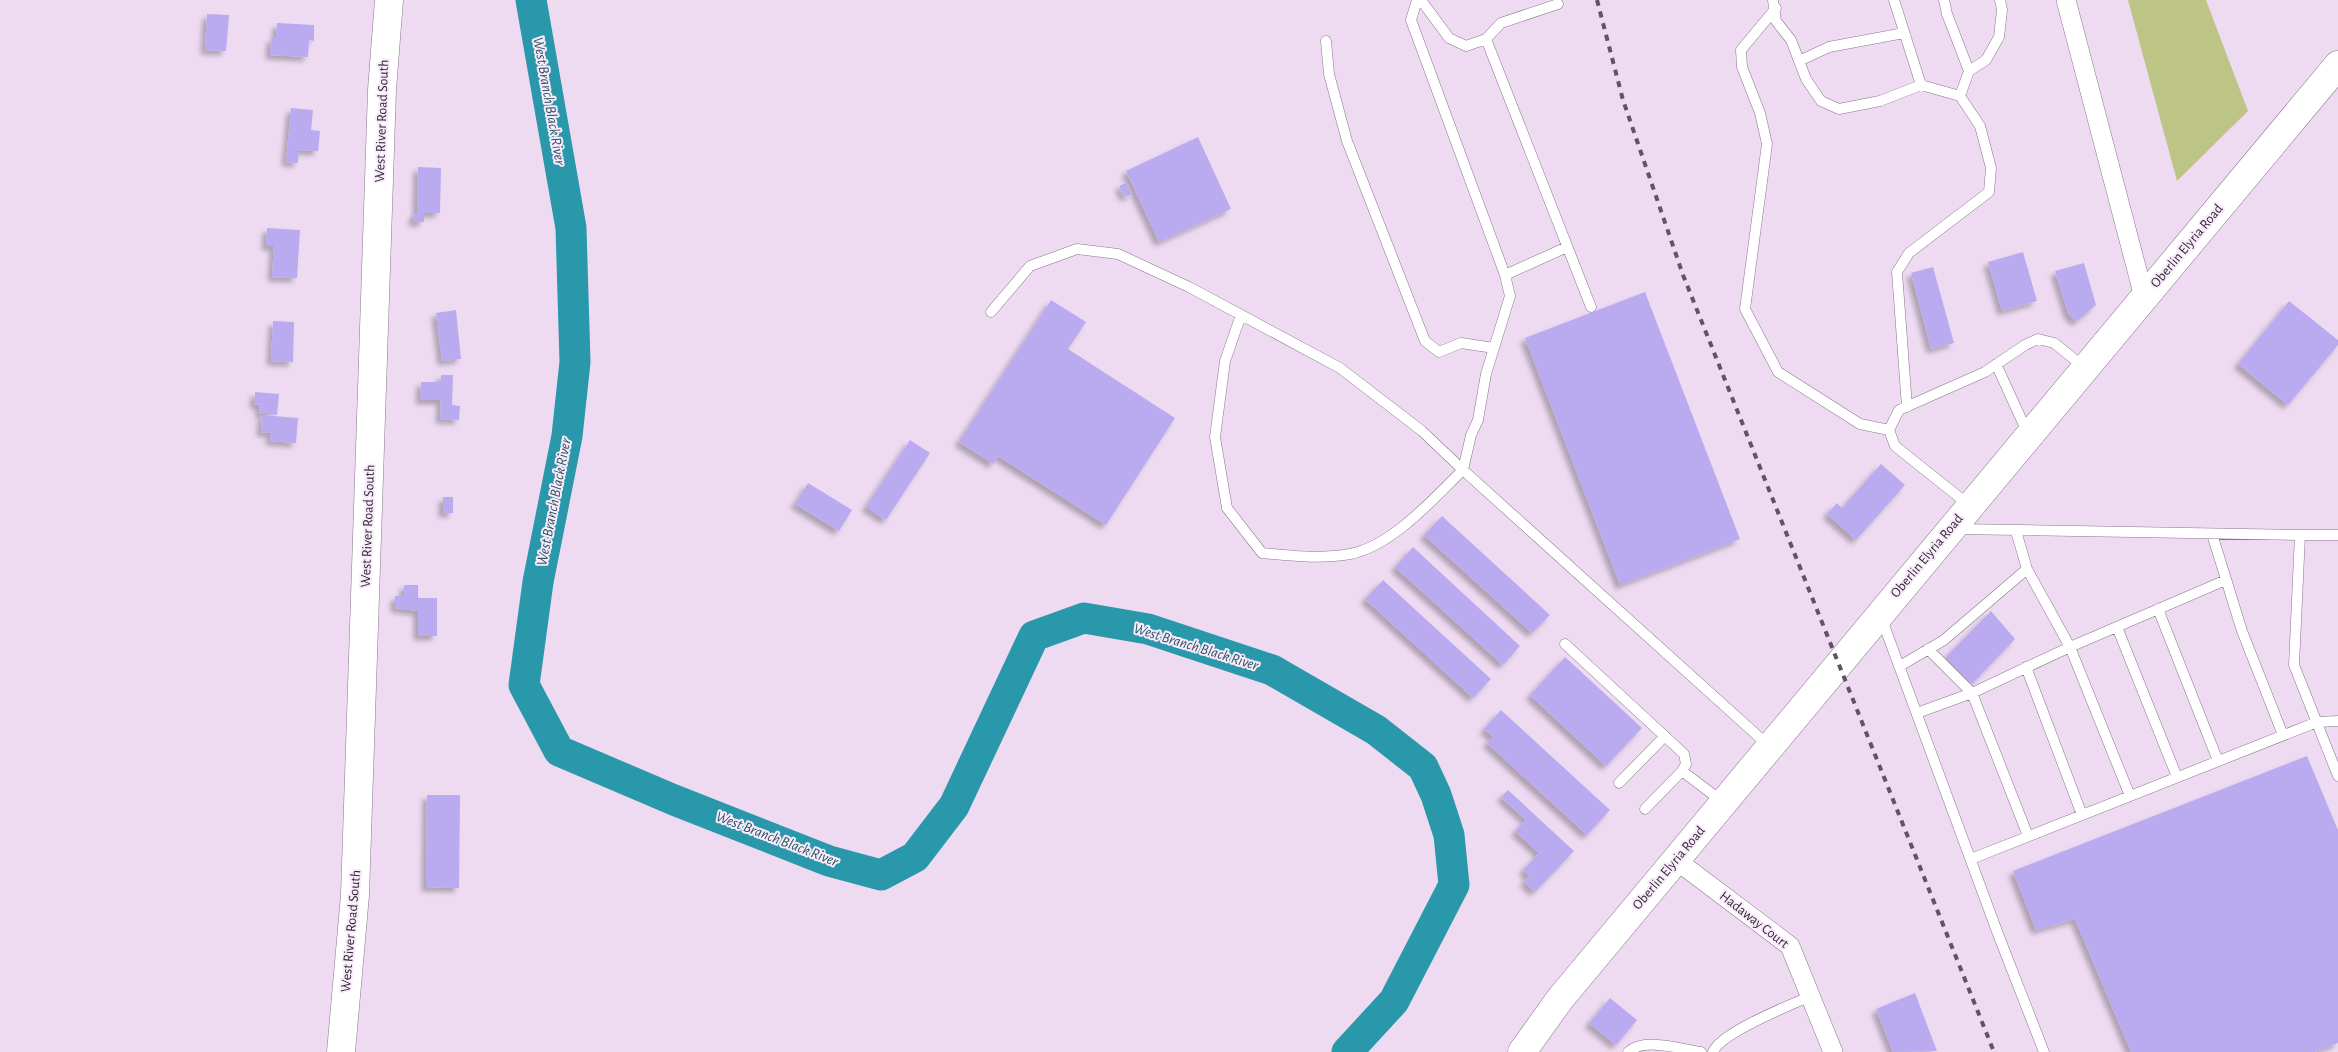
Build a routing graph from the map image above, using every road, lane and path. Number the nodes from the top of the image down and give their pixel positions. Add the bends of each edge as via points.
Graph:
1 (389, 0) edge
2 (1419, 0) edge
3 (1773, 0) edge
4 (1779, 0) edge
5 (1894, 0) edge
6 (1944, 0) edge
7 (2000, 0) edge
8 (2066, 0) edge
9 (1558, 4) dead end
10 (1775, 12) junction
11 (1904, 33) junction
12 (1486, 39) junction
13 (1326, 41) dead end
14 (1800, 61) junction
15 (2338, 65) edge
16 (1969, 71) junction
17 (1921, 85) junction
18 (1960, 96) junction
19 (1567, 247) junction
20 (1505, 275) junction
21 (2144, 297) junction
22 (1591, 307) dead end
23 (991, 312) dead end
24 (1241, 315) junction
25 (1494, 348) junction
26 (1996, 364) junction
27 (2085, 368) junction
28 (1907, 406) junction
29 (1889, 430) junction
30 (2029, 435) junction
31 (1463, 470) junction
32 (1970, 505) junction
33 (1950, 529) junction
34 (2016, 531) junction
35 (2212, 534) junction
36 (2300, 535) junction
37 (2338, 535) edge
38 (2027, 569) junction
39 (2226, 580) junction
40 (2158, 609) junction
41 (1880, 613) junction
42 (2117, 627) junction
43 (1565, 644) dead end
44 (2070, 646) junction
45 (1928, 649) junction
46 (1900, 666) junction
47 (2026, 668) junction
48 (1972, 693) junction
49 (1917, 713) junction
50 (2338, 721) edge
51 (2317, 722) junction
52 (2283, 735) junction
53 (1665, 736) junction
54 (1770, 746) junction
55 (2218, 761) junction
56 (1682, 771) junction
57 (2338, 776) edge
58 (2177, 777) junction
59 (1619, 783) dead end
60 (2130, 796) junction
61 (1724, 802) junction
62 (1645, 809) dead end
63 (2082, 815) junction
64 (2028, 836) junction
65 (1971, 859) junction
66 (1676, 860) junction
67 (1811, 996) junction
68 (340, 1052) edge
69 (1522, 1052) edge
70 (1628, 1052) edge
71 (1701, 1052) edge
72 (1713, 1052) edge
73 (1833, 1052) edge
74 (2044, 1052) edge

1 - 68 main road, West River Road South via 382,100 355,895
2 - 12 lane via 1449,38 1466,46
2 - 20 lane via 1412,20
3 - 10 lane
4 - 10 lane
5 - 11 lane
6 - 16 lane
7 - 16 lane via 1999,37 1986,60
8 - 21 street
9 - 12 lane via 1501,23
10 - 14 lane via 1776,21 1791,40
10 - 29 lane via 1741,50 1742,68 1760,113 1767,144 1745,309 1778,372 1860,424
11 - 14 lane via 1829,47
11 - 17 lane
12 - 19 lane
13 - 25 lane via 1329,74 1347,141 1425,341 1440,352 1461,343
14 - 17 lane via 1806,78 1821,101 1839,109 1880,101
15 - 21 main road, Oberlin Elyria Road
16 - 18 lane
17 - 18 lane
18 - 28 lane via 1980,126 1991,168 1990,192 1909,253 1897,272
19 - 20 lane
19 - 22 lane
20 - 25 lane via 1510,296
21 - 27 main road, Oberlin Elyria Road
23 - 24 lane via 1030,266 1077,249 1118,254
24 - 31 lane via 1340,368 1415,426
24 - 31 lane via 1225,361 1215,437 1227,508 1262,553 1300,557 1351,554 1388,538
25 - 31 lane
26 - 27 lane via 2038,339 2054,343
26 - 28 lane via 1985,372
26 - 30 lane
27 - 30 main road, Oberlin Elyria Road
28 - 29 lane via 1899,410
29 - 32 lane via 1895,446
30 - 32 main road, Oberlin Elyria Road
31 - 54 lane
32 - 33 main road, Oberlin Elyria Road
33 - 34 lane
33 - 41 main road, Oberlin Elyria Road
34 - 35 lane
34 - 38 lane
35 - 36 lane
35 - 39 lane
36 - 37 lane
36 - 51 lane via 2294,665
38 - 44 lane
38 - 45 lane via 1944,640
39 - 40 lane
39 - 52 lane via 2242,631
40 - 42 lane
40 - 55 lane
41 - 46 lane
41 - 54 main road, Oberlin Elyria Road
42 - 44 lane
42 - 58 lane
43 - 53 lane
44 - 47 lane
44 - 60 lane
45 - 46 lane
45 - 48 lane
46 - 49 lane
47 - 48 lane
47 - 63 lane
48 - 49 lane
48 - 64 lane
49 - 65 lane
50 - 51 lane
51 - 52 lane
51 - 57 lane
52 - 55 lane
53 - 56 lane via 1684,754 1686,764
53 - 59 lane
54 - 61 main road, Oberlin Elyria Road
55 - 58 lane
56 - 61 lane
56 - 62 lane
58 - 60 lane
60 - 63 lane
61 - 66 main road, Oberlin Elyria Road
63 - 64 lane
64 - 65 lane
65 - 74 lane
66 - 67 street, Hadaway Court via 1790,946
66 - 69 main road, Oberlin Elyria Road via 1560,999
67 - 72 lane via 1719,1042
67 - 73 street, Hadaway Court
70 - 71 lane via 1634,1047 1650,1045

